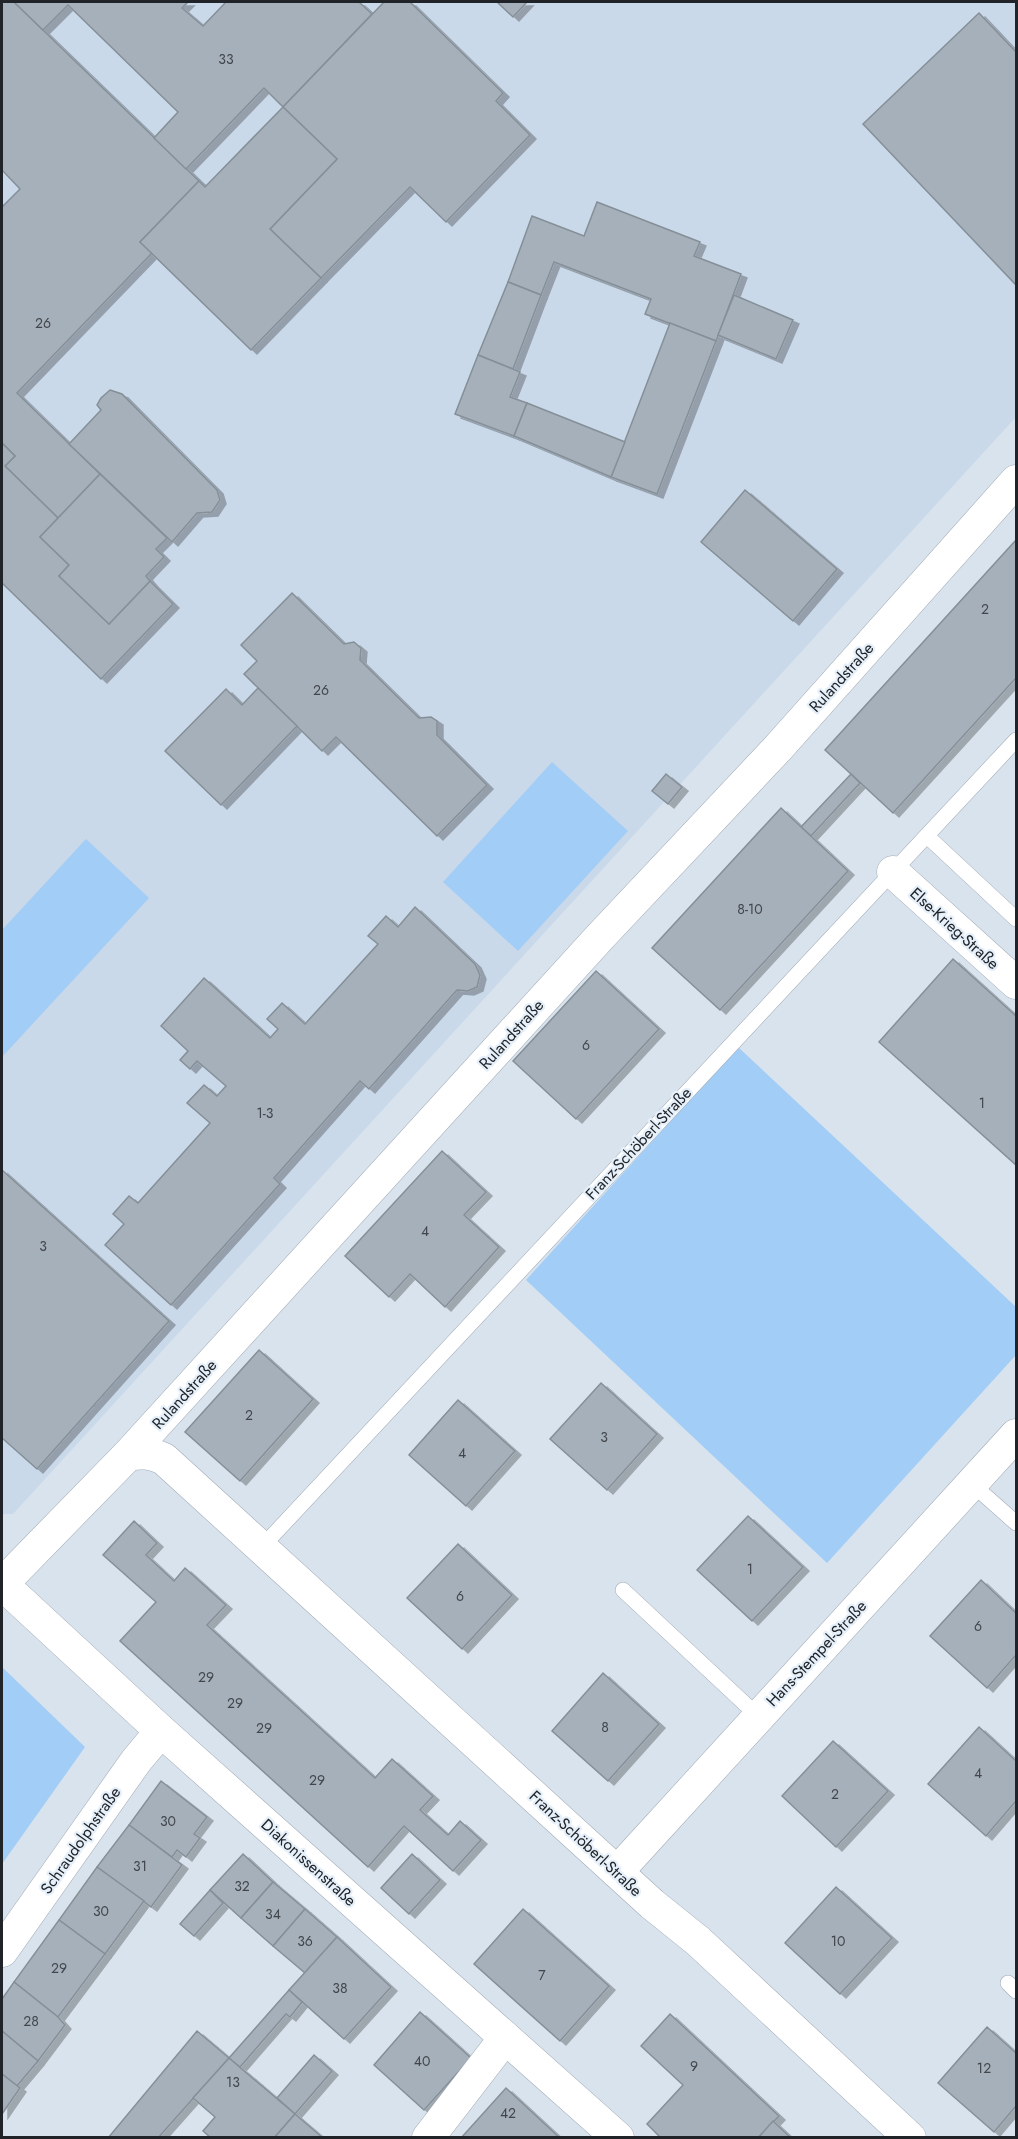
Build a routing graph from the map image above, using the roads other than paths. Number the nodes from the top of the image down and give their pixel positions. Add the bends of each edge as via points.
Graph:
1 (1017, 481) edge
2 (1017, 740) edge
3 (927, 836) junction
4 (892, 872) junction
5 (1017, 919) edge
6 (1017, 983) edge
7 (1017, 1435) edge
8 (128, 1455) junction
9 (972, 1484) junction
10 (1017, 1523) edge
11 (261, 1548) junction
12 (2, 1584) edge
13 (623, 1590) dead end
14 (758, 1716) junction
15 (161, 1731) junction
16 (616, 1872) junction
17 (2, 1951) edge
18 (506, 2038) junction
19 (428, 2138) edge
20 (618, 2138) edge
21 (910, 2138) edge

1 - 8 street, Rulandstraße via 778,748 599,938
2 - 3 lane, Franz-Schöberl-Straße
3 - 4 lane, Franz-Schöberl-Straße
3 - 5 lane
4 - 6 street, Else-Krieg-Straße
4 - 11 lane, Franz-Schöberl-Straße
7 - 9 street, Hans-Stempel-Straße
8 - 11 street, Franz-Schöberl-Straße via 141,1452 164,1459
8 - 12 street, Rulandstraße
9 - 10 lane
9 - 14 street, Hans-Stempel-Straße
11 - 16 street, Franz-Schöberl-Straße
12 - 15 street, Diakonissenstraße
13 - 14 lane
14 - 16 street, Hans-Stempel-Straße
15 - 17 street, Schraudolphstraße
15 - 18 street, Diakonissenstraße
16 - 21 street, Franz-Schöberl-Straße via 698,1941
18 - 19 street
18 - 20 street, Diakonissenstraße

